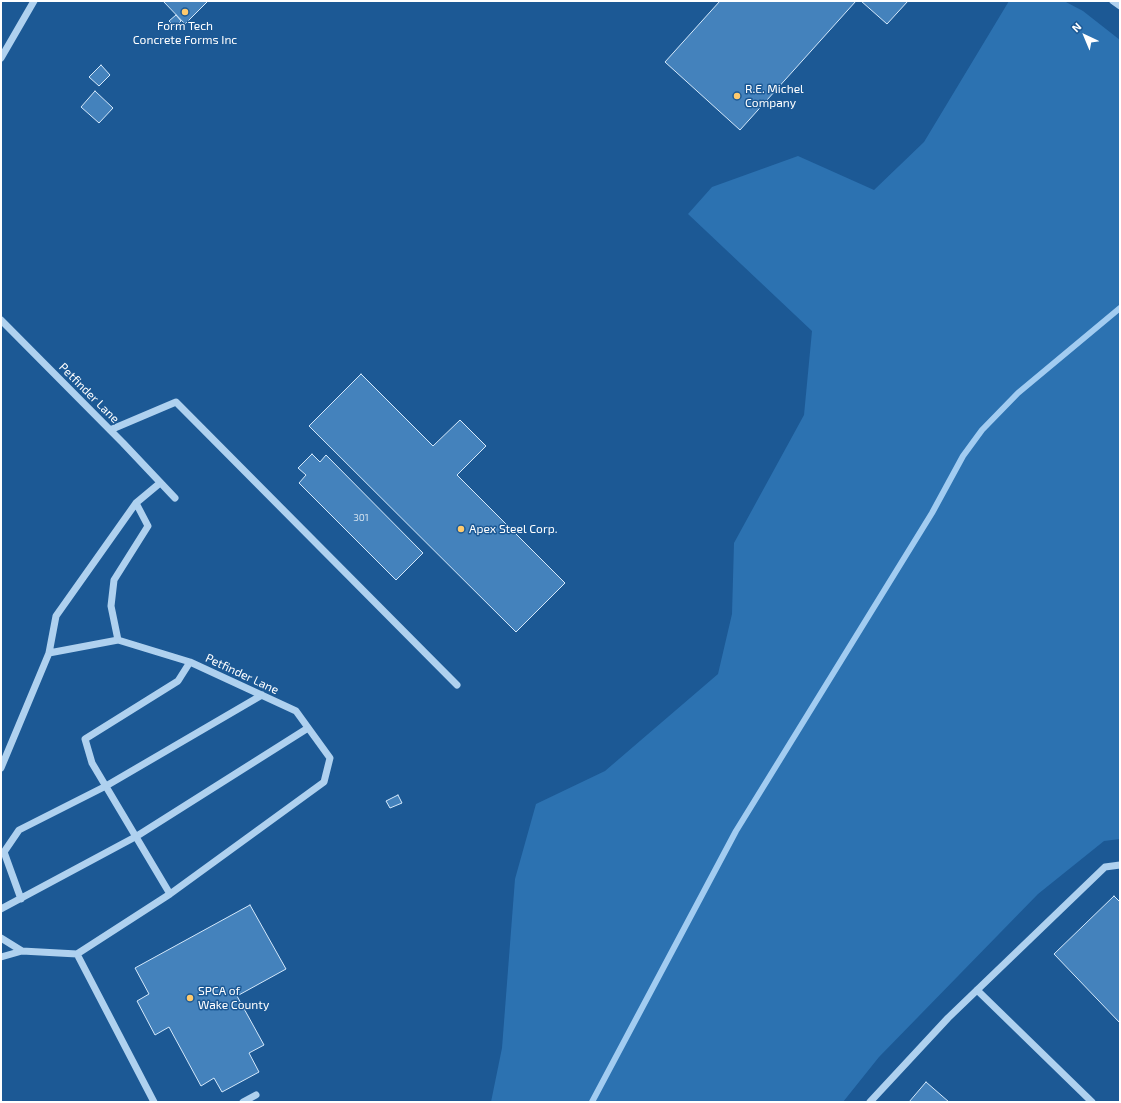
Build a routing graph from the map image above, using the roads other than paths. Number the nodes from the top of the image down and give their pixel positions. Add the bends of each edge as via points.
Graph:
1 (34, 1) edge
2 (1113, 1) edge
3 (1120, 6) edge
4 (1, 58) edge
5 (1, 320) edge
6 (110, 430) junction
7 (160, 482) junction
8 (175, 498) dead end
9 (136, 503) junction
10 (118, 640) junction
11 (49, 653) junction
12 (190, 662) junction
13 (457, 685) dead end
14 (262, 695) junction
15 (308, 728) junction
16 (1, 768) edge
17 (106, 786) junction
18 (137, 836) junction
19 (1120, 865) edge
20 (170, 894) junction
21 (21, 899) junction
22 (1, 909) edge
23 (1, 938) edge
24 (22, 951) junction
25 (77, 954) junction
26 (1, 957) edge
27 (977, 990) junction
28 (256, 1095) dead end
29 (154, 1102) edge
30 (243, 1102) edge
31 (870, 1102) edge
32 (1092, 1102) edge

1 - 4 street
2 - 3 street
5 - 6 street, Petfinder Lane
6 - 7 street, Petfinder Lane
6 - 13 street via 176,402
7 - 8 street, Petfinder Lane
7 - 9 street
9 - 10 street via 148,526 114,580 111,606
9 - 11 street via 56,616
10 - 11 street
10 - 12 street
11 - 16 street
12 - 14 street, Petfinder Lane
12 - 17 street, Petfinder Lane via 178,681 85,739 92,763
14 - 15 street, Petfinder Lane via 296,711
14 - 17 street
15 - 18 street
15 - 20 street, Petfinder Lane via 330,758 324,782
17 - 18 street, Petfinder Lane
17 - 21 street via 19,830 4,852
18 - 20 street, Petfinder Lane
18 - 21 street
19 - 27 street via 1105,867
20 - 25 street, Petfinder Lane
21 - 22 street
23 - 24 street
24 - 25 street
24 - 26 street
25 - 29 street
27 - 31 street
27 - 32 street
28 - 30 street

